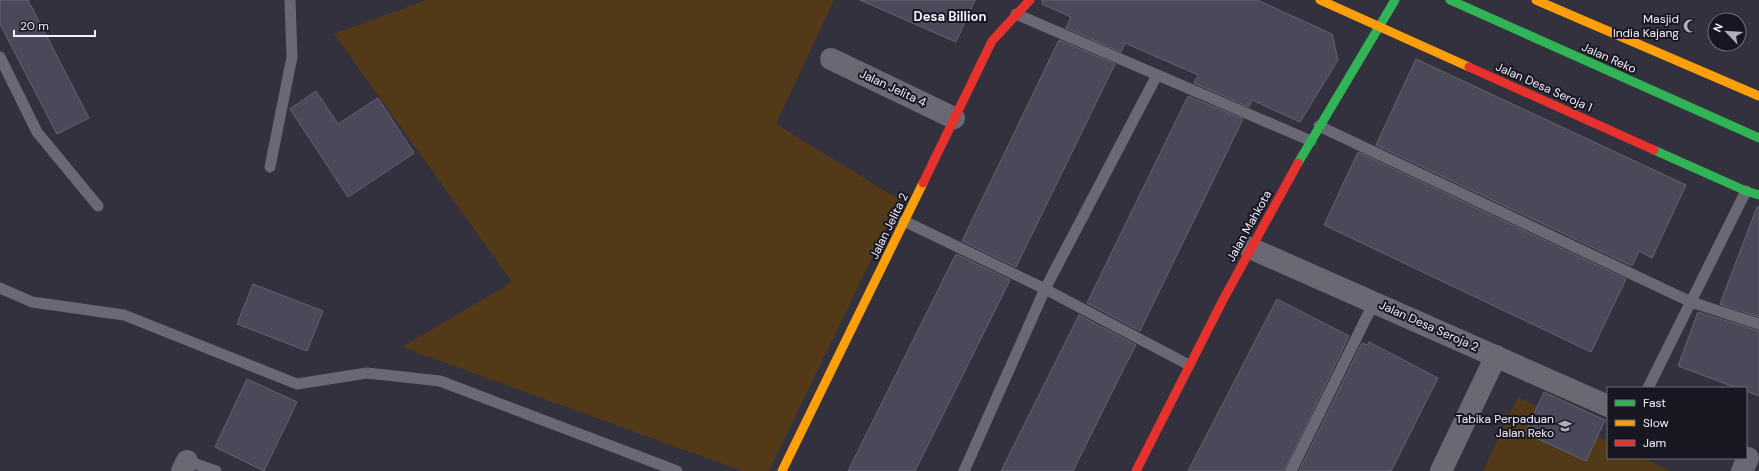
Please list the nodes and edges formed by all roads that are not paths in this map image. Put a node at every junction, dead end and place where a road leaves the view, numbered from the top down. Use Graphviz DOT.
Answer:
graph roads {
  1 [pos="290,0"];
  2 [pos="1030,0"];
  3 [pos="1320,0"];
  4 [pos="1395,0"];
  5 [pos="1450,0"];
  6 [pos="1536,0"];
  7 [pos="1016,14"];
  8 [pos="1380,26"];
  9 [pos="0,57"];
  10 [pos="831,59"];
  11 [pos="1157,75"];
  12 [pos="1759,96"];
  13 [pos="954,118"];
  14 [pos="1319,126"];
  15 [pos="1759,138"];
  16 [pos="1311,141"];
  17 [pos="270,166"];
  18 [pos="1746,190"];
  19 [pos="1759,195"];
  20 [pos="98,206"];
  21 [pos="904,220"];
  22 [pos="1250,248"];
  23 [pos="0,288"];
  24 [pos="1045,289"];
  25 [pos="1374,302"];
  26 [pos="1692,302"];
  27 [pos="1759,324"];
  28 [pos="1496,356"];
  29 [pos="1189,365"];
  30 [pos="1649,387"];
  31 [pos="1607,406"];
  32 [pos="184,466"];
  33 [pos="216,471"];
  34 [pos="677,471"];
  35 [pos="782,471"];
  36 [pos="964,471"];
  37 [pos="1136,471"];
  38 [pos="1291,471"];
  39 [pos="1441,471"];
  1 -- 17 [label="lane"];
  2 -- 7 [label="street, Jalan Jelita 2"];
  3 -- 8 [label="street, Jalan Desa Seroja 1"];
  4 -- 8 [label="street, Jalan Mahkota"];
  5 -- 15 [label="street, Jalan Reko"];
  6 -- 12 [label="street, Jalan Reko"];
  7 -- 11 [label="lane"];
  7 -- 13 [label="street, Jalan Jelita 2"];
  8 -- 14 [label="street, Jalan Mahkota"];
  8 -- 18 [label="street, Jalan Desa Seroja 1"];
  9 -- 20 [label="lane"];
  10 -- 13 [label="street, Jalan Jelita 4"];
  11 -- 16 [label="lane"];
  11 -- 24 [label="lane"];
  13 -- 21 [label="street, Jalan Jelita 2"];
  14 -- 16 [label="street, Jalan Mahkota"];
  14 -- 26 [label="lane"];
  16 -- 22 [label="street, Jalan Mahkota"];
  18 -- 19 [label="street, Jalan Desa Seroja 1"];
  18 -- 26 [label="lane"];
  21 -- 24 [label="lane"];
  21 -- 35 [label="street, Jalan Jelita 2"];
  22 -- 25 [label="street, Jalan Desa Seroja 2"];
  22 -- 29 [label="street, Jalan Mahkota"];
  23 -- 34 [label="lane"];
  24 -- 29 [label="lane"];
  24 -- 36 [label="lane"];
  25 -- 28 [label="street, Jalan Desa Seroja 2"];
  25 -- 38 [label="lane"];
  26 -- 27 [label="lane"];
  26 -- 30 [label="lane"];
  28 -- 31 [label="street, Jalan Desa Seroja 2"];
  28 -- 39 [label="street"];
  29 -- 37 [label="street, Jalan Mahkota"];
  32 -- 33 [label="lane"];
}
